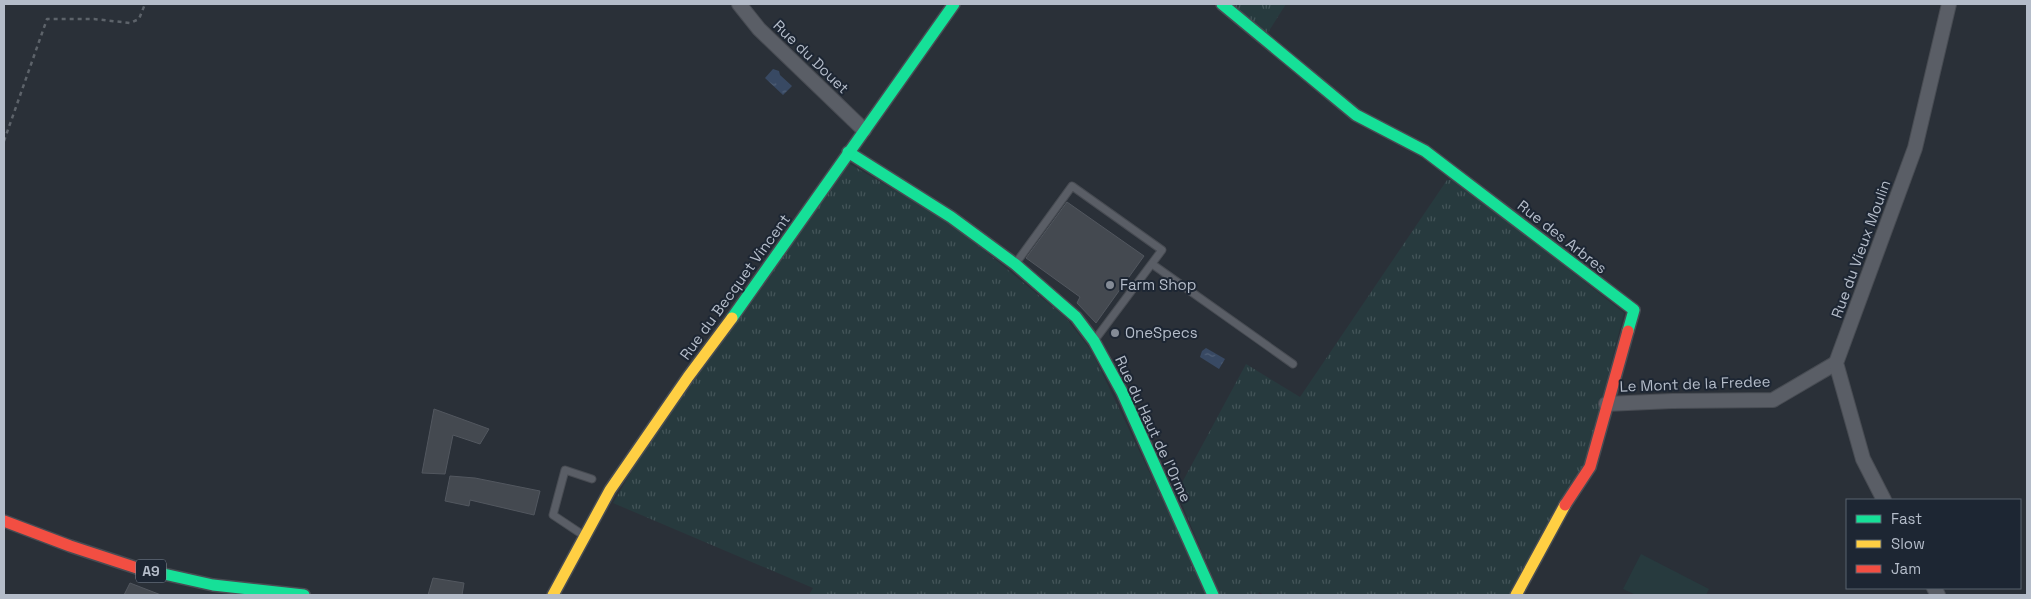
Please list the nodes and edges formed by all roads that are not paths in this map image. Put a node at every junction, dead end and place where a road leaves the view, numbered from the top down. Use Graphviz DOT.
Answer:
graph roads {
  1 [pos="739,4"];
  2 [pos="954,4"];
  3 [pos="1222,4"];
  4 [pos="1949,4"];
  5 [pos="864,130"];
  6 [pos="848,152"];
  7 [pos="1015,264"];
  8 [pos="1152,264"];
  9 [pos="1094,341"];
  10 [pos="1836,363"];
  11 [pos="1293,364"];
  12 [pos="1606,404"];
  13 [pos="592,479"];
  14 [pos="1883,499"];
  15 [pos="4,522"];
  16 [pos="585,536"];
  17 [pos="304,595"];
  18 [pos="553,595"];
  19 [pos="1213,595"];
  20 [pos="1516,595"];
  1 -- 5 [label="street, Rue du Douet"];
  2 -- 5 [label="street, Rue du Becquet Vincent"];
  3 -- 12 [label="street, Rue des Arbres"];
  4 -- 10 [label="street, Rue du Vieux Moulin"];
  5 -- 6 [label="street, Rue du Becquet Vincent"];
  6 -- 7 [label="street, Rue du Haut de l'Orme"];
  6 -- 16 [label="street, Rue du Becquet Vincent"];
  7 -- 8 [label="lane"];
  7 -- 9 [label="street, Rue du Haut de l'Orme"];
  8 -- 9 [label="lane"];
  8 -- 11 [label="lane"];
  9 -- 19 [label="street, Rue du Haut de l'Orme"];
  10 -- 12 [label="street, Le Mont de la Fredee"];
  10 -- 14 [label="street"];
  12 -- 20 [label="street, Rue des Arbres"];
  13 -- 16 [label="lane"];
  15 -- 17 [label="street, A9"];
  16 -- 18 [label="street, Rue du Becquet Vincent"];
}
